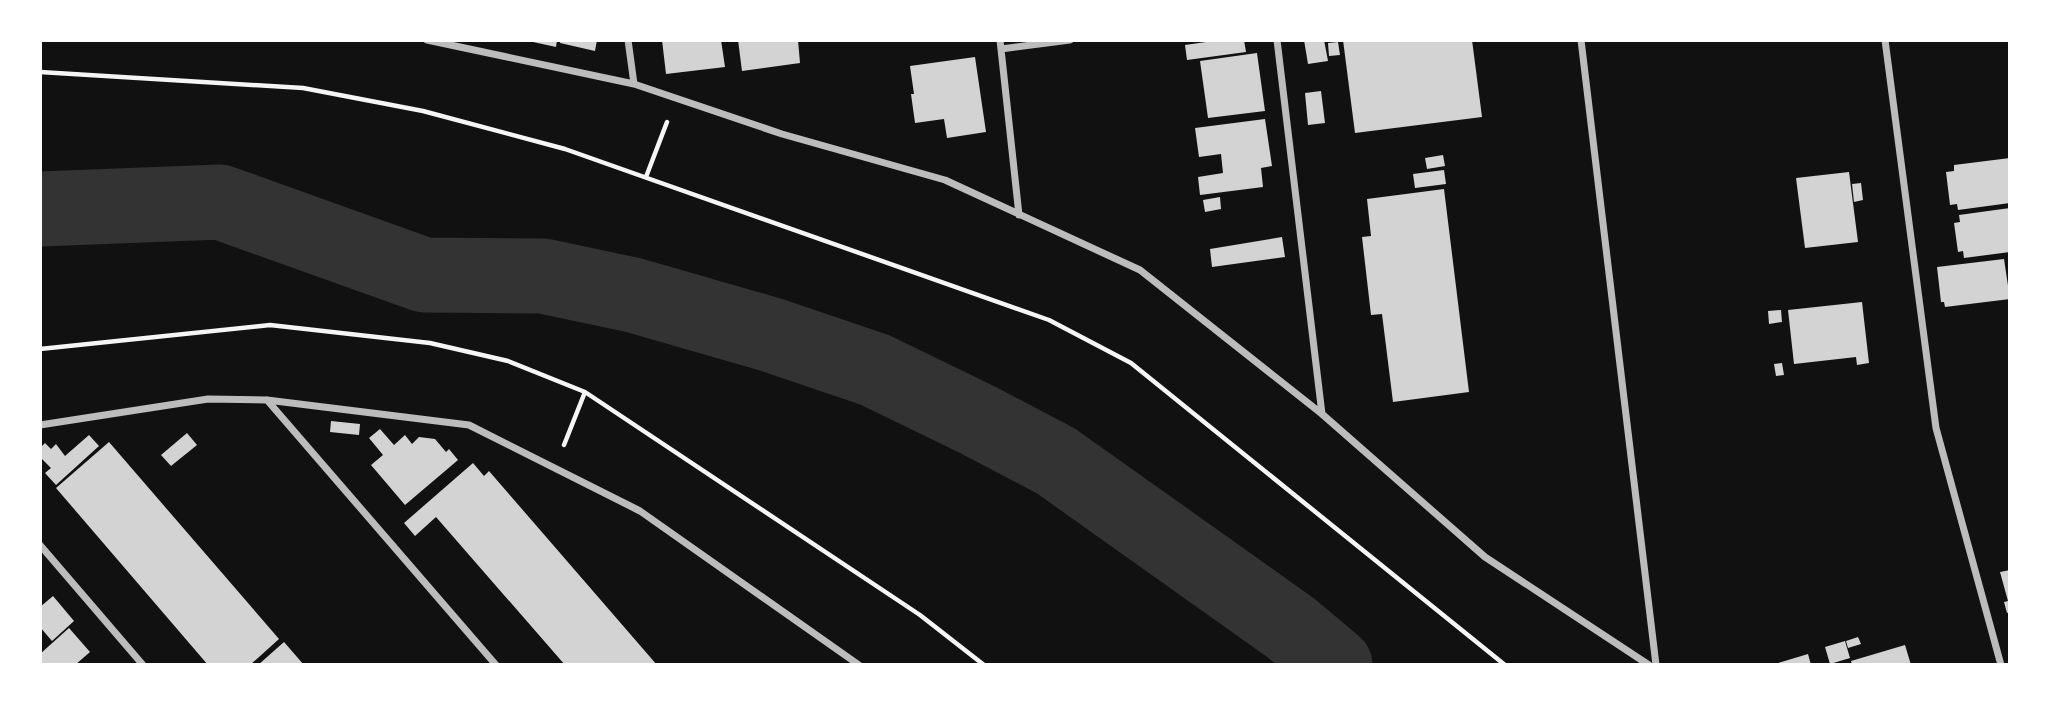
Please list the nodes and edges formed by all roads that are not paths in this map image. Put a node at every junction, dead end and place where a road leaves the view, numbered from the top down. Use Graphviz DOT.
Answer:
graph roads {
  1 [pos="426,40"];
  2 [pos="628,40"];
  3 [pos="1000,40"];
  4 [pos="1070,40"];
  5 [pos="1277,40"];
  6 [pos="1581,40"];
  7 [pos="1885,40"];
  8 [pos="1001,49"];
  9 [pos="634,84"];
  10 [pos="1019,215"];
  11 [pos="267,400"];
  12 [pos="1322,414"];
  13 [pos="40,425"];
  14 [pos="40,545"];
  15 [pos="143,665"];
  16 [pos="496,665"];
  17 [pos="859,665"];
  18 [pos="1649,665"];
  19 [pos="1656,665"];
  20 [pos="2001,665"];
  1 -- 9 [label="street"];
  2 -- 9 [label="street"];
  3 -- 8 [label="street"];
  4 -- 8 [label="street"];
  5 -- 12 [label="street"];
  6 -- 19 [label="street"];
  7 -- 20 [label="street"];
  8 -- 10 [label="street"];
  9 -- 10 [label="street"];
  10 -- 12 [label="street"];
  11 -- 13 [label="street"];
  11 -- 16 [label="street"];
  11 -- 17 [label="street"];
  12 -- 18 [label="street"];
  14 -- 15 [label="street"];
}
